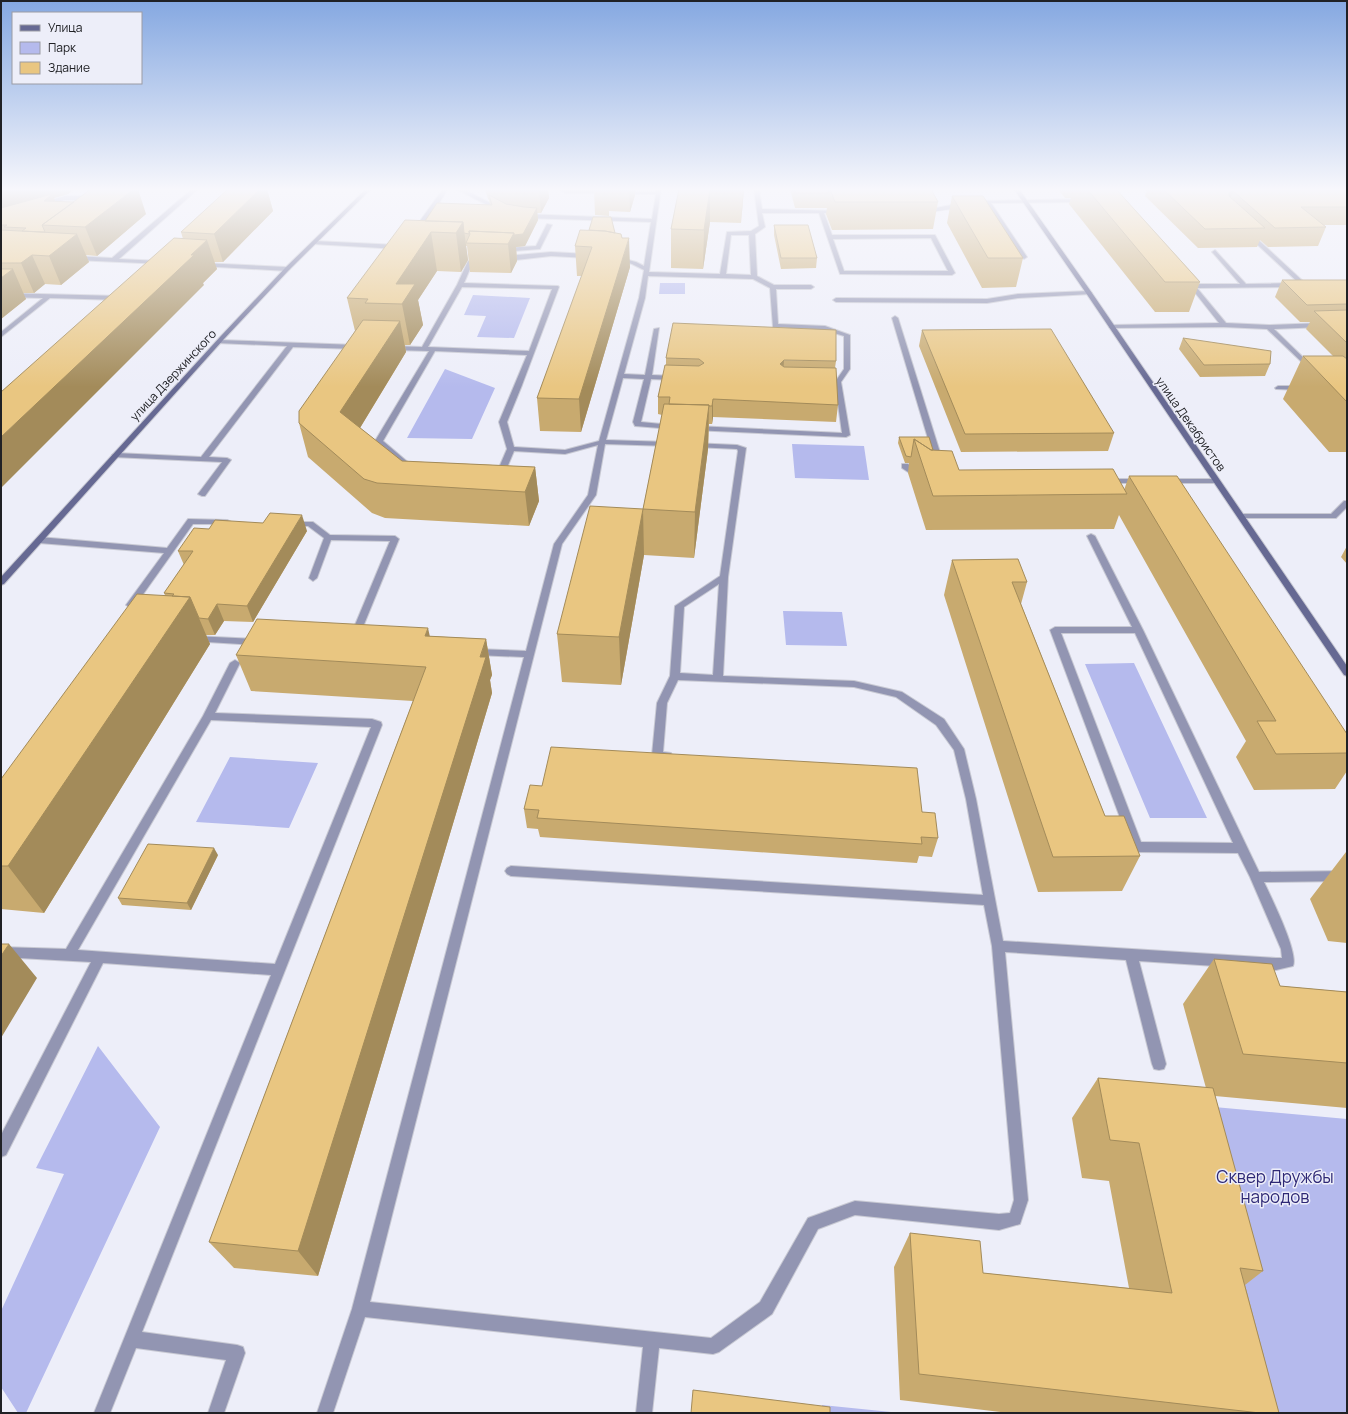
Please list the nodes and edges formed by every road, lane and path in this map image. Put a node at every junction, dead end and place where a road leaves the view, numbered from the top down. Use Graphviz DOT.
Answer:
graph roads {
  1 [pos="120,255"];
  2 [pos="303,255"];
  3 [pos="542,255"];
  4 [pos="649,255"];
  5 [pos="726,255"];
  6 [pos="753,255"];
  7 [pos="836,255"];
  8 [pos="943,255"];
  9 [pos="1062,255"];
  10 [pos="1218,255"];
  11 [pos="1271,255"];
  12 [pos="464,256"];
  13 [pos="494,257"];
  14 [pos="68,258"];
  15 [pos="614,258"];
  16 [pos="114,260"];
  17 [pos="168,260"];
  18 [pos="197,265"];
  19 [pos="287,269"];
  20 [pos="646,271"];
  21 [pos="1182,274"];
  22 [pos="723,276"];
  23 [pos="754,277"];
  24 [pos="460,285"];
  25 [pos="1304,285"];
  26 [pos="1312,285"];
  27 [pos="1193,286"];
  28 [pos="1244,286"];
  29 [pos="773,287"];
  30 [pos="811,288"];
  31 [pos="1089,293"];
  32 [pos="1,295"];
  33 [pos="48,297"];
  34 [pos="127,300"];
  35 [pos="836,300"];
  36 [pos="896,318"];
  37 [pos="1347,324"];
  38 [pos="1224,325"];
  39 [pos="1112,327"];
  40 [pos="1269,327"];
  41 [pos="657,330"];
  42 [pos="1,335"];
  43 [pos="219,342"];
  44 [pos="291,345"];
  45 [pos="362,347"];
  46 [pos="384,348"];
  47 [pos="424,349"];
  48 [pos="433,350"];
  49 [pos="530,352"];
  50 [pos="1314,371"];
  51 [pos="620,376"];
  52 [pos="648,377"];
  53 [pos="685,379"];
  54 [pos="830,382"];
  55 [pos="838,382"];
  56 [pos="1278,388"];
  57 [pos="1308,388"];
  58 [pos="682,427"];
  59 [pos="690,428"];
  60 [pos="602,442"];
  61 [pos="511,449"];
  62 [pos="116,455"];
  63 [pos="203,459"];
  64 [pos="905,466"];
  65 [pos="411,467"];
  66 [pos="941,468"];
  67 [pos="491,480"];
  68 [pos="928,481"];
  69 [pos="1096,481"];
  70 [pos="1216,481"];
  71 [pos="202,494"];
  72 [pos="1347,503"];
  73 [pos="1241,516"];
  74 [pos="238,522"];
  75 [pos="278,523"];
  76 [pos="1091,536"];
  77 [pos="328,537"];
  78 [pos="39,540"];
  79 [pos="170,551"];
  80 [pos="724,577"];
  81 [pos="313,578"];
  82 [pos="1,582"];
  83 [pos="126,612"];
  84 [pos="1138,630"];
  85 [pos="184,638"];
  86 [pos="270,642"];
  87 [pos="359,646"];
  88 [pos="468,651"];
  89 [pos="530,654"];
  90 [pos="235,663"];
  91 [pos="1347,672"];
  92 [pos="675,676"];
  93 [pos="718,679"];
  94 [pos="208,716"];
  95 [pos="681,757"];
  96 [pos="1241,848"];
  97 [pos="510,871"];
  98 [pos="1347,876"];
  99 [pos="1256,877"];
  100 [pos="990,900"];
  101 [pos="998,946"];
  102 [pos="1,952"];
  103 [pos="1131,954"];
  104 [pos="69,955"];
  105 [pos="100,957"];
  106 [pos="278,970"];
  107 [pos="1159,1064"];
  108 [pos="1,1150"];
  109 [pos="360,1309"];
  110 [pos="132,1339"];
  111 [pos="652,1340"];
  112 [pos="102,1413"];
  113 [pos="216,1413"];
  114 [pos="325,1413"];
  115 [pos="644,1413"];
  1 -- 16 [label="lane"];
  2 -- 19 [label="street, улица Дзержинского"];
  3 -- 13 [label="lane"];
  4 -- 20 [label="lane"];
  5 -- 22 [label="lane"];
  6 -- 23 [label="lane"];
  7 -- 8 [label="lane"];
  9 -- 31 [label="street, улица Декабристов"];
  10 -- 28 [label="lane"];
  11 -- 25 [label="lane"];
  12 -- 24 [label="lane"];
  14 -- 16 [label="lane"];
  15 -- 20 [label="lane"];
  16 -- 17 [label="lane"];
  18 -- 19 [label="lane"];
  19 -- 43 [label="street, улица Дзержинского"];
  20 -- 22 [label="lane"];
  20 -- 51 [label="lane"];
  21 -- 27 [label="lane"];
  22 -- 23 [label="lane"];
  23 -- 29 [label="lane"];
  24 -- 47 [label="lane"];
  24 -- 49 [label="lane"];
  25 -- 26 [label="lane"];
  25 -- 28 [label="lane"];
  27 -- 28 [label="lane"];
  27 -- 38 [label="lane"];
  29 -- 30 [label="lane"];
  29 -- 55 [label="lane"];
  31 -- 35 [label="lane"];
  31 -- 39 [label="street, улица Декабристов"];
  32 -- 33 [label="lane"];
  33 -- 34 [label="lane"];
  33 -- 42 [label="lane"];
  36 -- 66 [label="lane"];
  37 -- 40 [label="lane"];
  38 -- 39 [label="lane"];
  38 -- 40 [label="lane"];
  39 -- 70 [label="street, улица Декабристов"];
  40 -- 50 [label="lane"];
  41 -- 52 [label="lane"];
  43 -- 44 [label="lane"];
  43 -- 62 [label="street, улица Дзержинского"];
  44 -- 45 [label="lane"];
  44 -- 63 [label="lane"];
  46 -- 47 [label="lane"];
  47 -- 48 [label="lane"];
  48 -- 49 [label="lane"];
  48 -- 65 [label="lane"];
  49 -- 61 [label="lane"];
  51 -- 52 [label="lane"];
  51 -- 60 [label="lane"];
  52 -- 53 [label="lane"];
  52 -- 58 [label="lane"];
  54 -- 55 [label="lane"];
  55 -- 59 [label="lane"];
  56 -- 57 [label="lane"];
  60 -- 61 [label="lane"];
  60 -- 80 [label="lane"];
  60 -- 89 [label="lane"];
  61 -- 67 [label="lane"];
  62 -- 63 [label="lane"];
  62 -- 78 [label="street, улица Дзержинского"];
  63 -- 71 [label="lane"];
  64 -- 68 [label="lane"];
  69 -- 70 [label="lane"];
  70 -- 73 [label="street, улица Декабристов"];
  72 -- 73 [label="lane"];
  73 -- 91 [label="street, улица Декабристов"];
  74 -- 79 [label="lane"];
  75 -- 77 [label="lane"];
  76 -- 84 [label="lane"];
  77 -- 81 [label="lane"];
  77 -- 87 [label="lane"];
  78 -- 79 [label="lane"];
  78 -- 82 [label="street, улица Дзержинского"];
  79 -- 83 [label="lane"];
  80 -- 92 [label="lane"];
  80 -- 93 [label="lane"];
  84 -- 96 [label="lane"];
  84 -- 96 [label="lane"];
  85 -- 86 [label="lane"];
  88 -- 89 [label="lane"];
  89 -- 109 [label="lane"];
  90 -- 94 [label="lane"];
  92 -- 93 [label="lane"];
  92 -- 95 [label="lane"];
  93 -- 100 [label="lane"];
  94 -- 104 [label="lane"];
  94 -- 106 [label="lane"];
  96 -- 99 [label="lane"];
  97 -- 100 [label="lane"];
  98 -- 99 [label="lane"];
  99 -- 103 [label="lane"];
  100 -- 101 [label="lane"];
  101 -- 103 [label="lane"];
  101 -- 111 [label="lane"];
  102 -- 104 [label="lane"];
  103 -- 107 [label="lane"];
  104 -- 105 [label="lane"];
  105 -- 106 [label="lane"];
  105 -- 108 [label="lane"];
  106 -- 110 [label="lane"];
  109 -- 111 [label="lane"];
  109 -- 114 [label="lane"];
  110 -- 112 [label="lane"];
  110 -- 113 [label="lane"];
  111 -- 115 [label="lane"];
}
